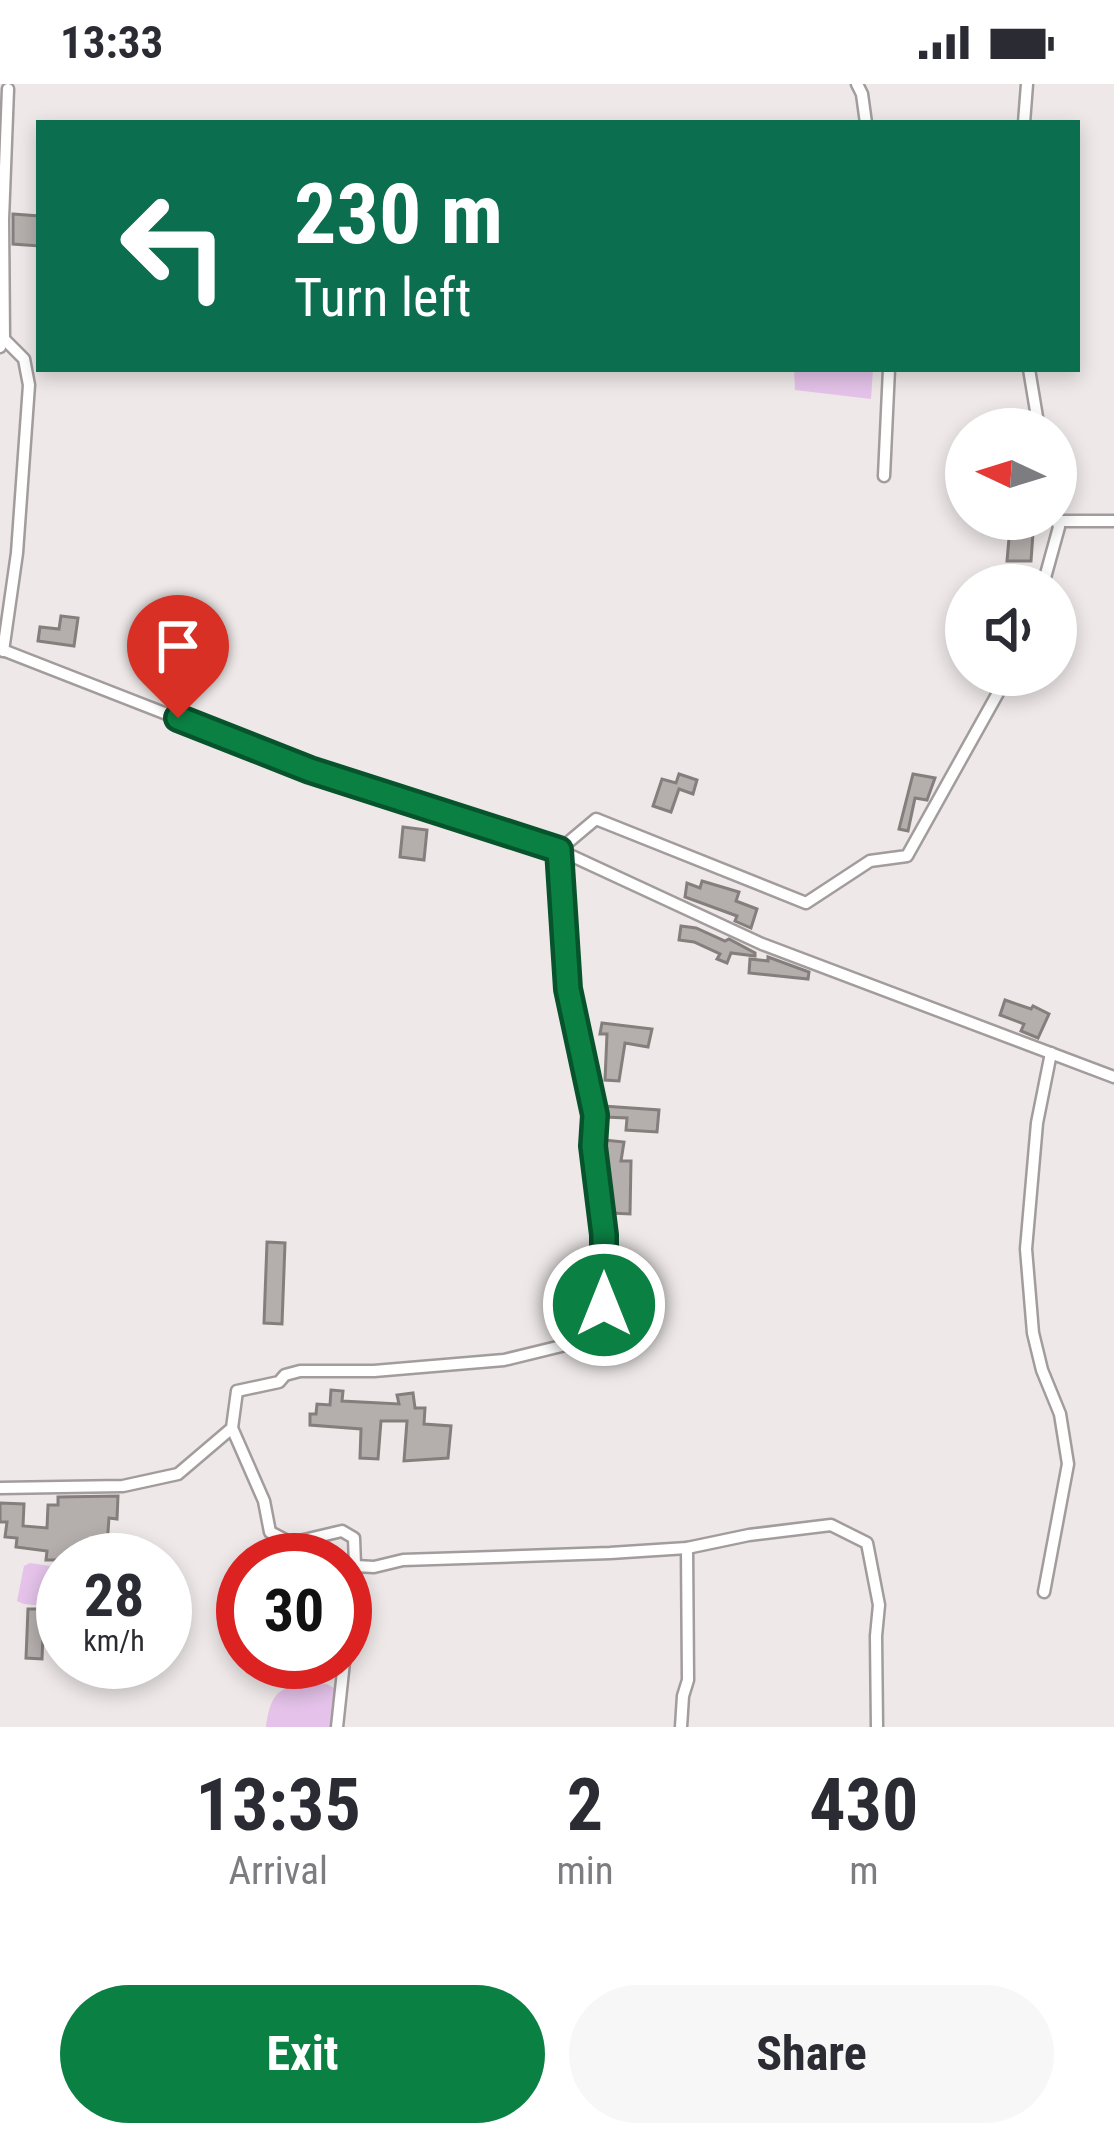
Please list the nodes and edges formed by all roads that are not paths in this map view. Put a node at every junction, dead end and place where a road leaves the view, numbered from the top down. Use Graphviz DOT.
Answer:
graph roads {
  1 [pos="857,84"];
  2 [pos="1027,84"];
  3 [pos="8,89"];
  4 [pos="866,120"];
  5 [pos="1024,120"];
  6 [pos="2,343"];
  7 [pos="890,372"];
  8 [pos="1030,372"];
  9 [pos="1036,408"];
  10 [pos="884,476"];
  11 [pos="1077,520"];
  12 [pos="1114,521"];
  13 [pos="2,650"];
  14 [pos="996,696"];
  15 [pos="559,850"];
  16 [pos="1052,1053"];
  17 [pos="1114,1077"];
  18 [pos="232,1428"];
  19 [pos="0,1488"];
  20 [pos="272,1533"];
  21 [pos="687,1547"];
  22 [pos="372,1567"];
  23 [pos="1044,1592"];
  24 [pos="341,1689"];
  25 [pos="337,1727"];
  26 [pos="681,1727"];
  27 [pos="877,1727"];
  1 -- 4 [label="street"];
  2 -- 5 [label="street"];
  3 -- 6 [label="street"];
  6 -- 13 [label="street"];
  7 -- 10 [label="street"];
  8 -- 9 [label="street"];
  11 -- 12 [label="street"];
  13 -- 15 [label="street"];
  14 -- 15 [label="street"];
  15 -- 16 [label="street"];
  15 -- 18 [label="street"];
  16 -- 17 [label="street"];
  16 -- 23 [label="street"];
  18 -- 19 [label="street"];
  18 -- 20 [label="street"];
  21 -- 22 [label="street"];
  21 -- 26 [label="street"];
  21 -- 27 [label="street"];
  24 -- 25 [label="street"];
}
